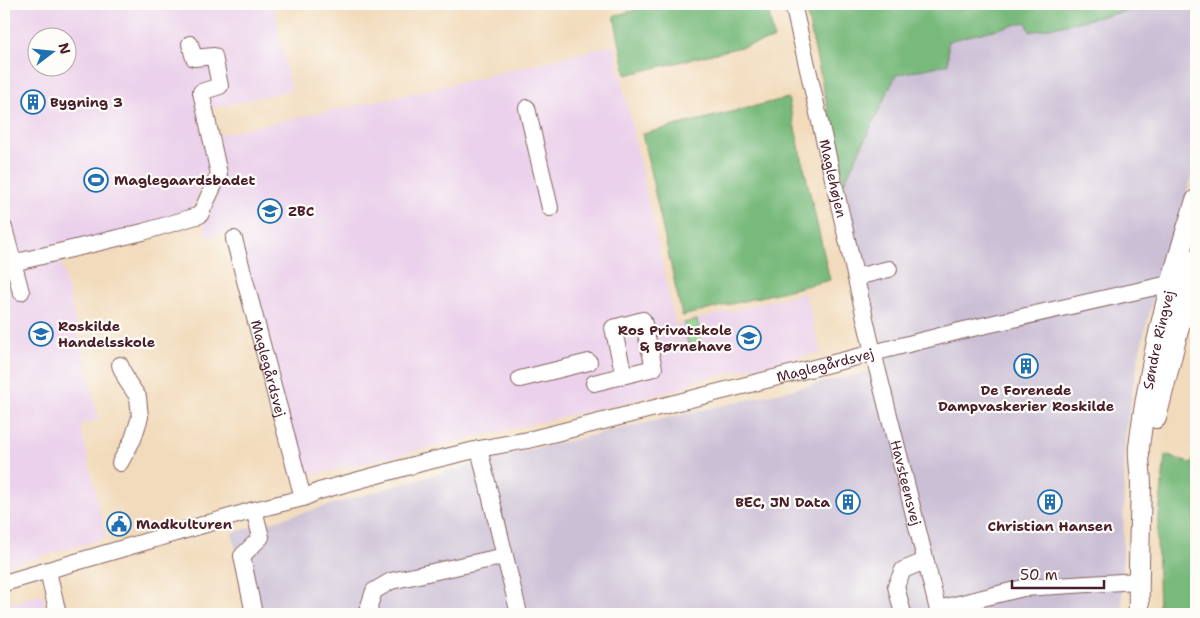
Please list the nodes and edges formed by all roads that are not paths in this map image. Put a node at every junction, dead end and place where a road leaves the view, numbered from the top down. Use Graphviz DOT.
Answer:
graph roads {
  1 [pos="793,4"];
  2 [pos="190,44"];
  3 [pos="527,108"];
  4 [pos="1196,200"];
  5 [pos="550,208"];
  6 [pos="4,228"];
  7 [pos="234,239"];
  8 [pos="1196,259"];
  9 [pos="8,264"];
  10 [pos="889,269"];
  11 [pos="856,277"];
  12 [pos="1186,281"];
  13 [pos="21,292"];
  14 [pos="873,354"];
  15 [pos="589,362"];
  16 [pos="120,365"];
  17 [pos="624,375"];
  18 [pos="520,379"];
  19 [pos="594,383"];
  20 [pos="479,449"];
  21 [pos="120,463"];
  22 [pos="303,498"];
  23 [pos="254,510"];
  24 [pos="505,556"];
  25 [pos="925,561"];
  26 [pos="48,570"];
  27 [pos="1138,581"];
  28 [pos="4,583"];
  29 [pos="938,612"];
  30 [pos="58,614"];
  31 [pos="254,614"];
  32 [pos="370,614"];
  33 [pos="519,614"];
  34 [pos="902,614"];
  35 [pos="1139,614"];
  1 -- 11 [label="street, Maglehøjen"];
  2 -- 9 [label="street"];
  3 -- 5 [label="street"];
  4 -- 12 [label="main road, Søndre Ringvej"];
  6 -- 9 [label="street"];
  7 -- 22 [label="street, Maglegårdsvej"];
  8 -- 12 [label="main road, Søndre Ringvej"];
  9 -- 13 [label="street"];
  10 -- 11 [label="street"];
  11 -- 14 [label="street, Maglehøjen"];
  12 -- 14 [label="street, Maglegårdsvej"];
  12 -- 27 [label="main road, Søndre Ringvej"];
  14 -- 20 [label="street, Maglegårdsvej"];
  14 -- 25 [label="street, Havsteensvej"];
  15 -- 18 [label="street"];
  16 -- 21 [label="street"];
  17 -- 19 [label="street"];
  20 -- 22 [label="street, Maglegårdsvej"];
  20 -- 24 [label="street"];
  22 -- 23 [label="street, Maglegårdsvej"];
  23 -- 26 [label="street, Maglegårdsvej"];
  23 -- 31 [label="street"];
  24 -- 32 [label="street"];
  24 -- 33 [label="street"];
  25 -- 29 [label="street, Havsteensvej"];
  25 -- 34 [label="street"];
  26 -- 28 [label="street, Maglegårdsvej"];
  26 -- 30 [label="street"];
  27 -- 29 [label="street"];
  27 -- 35 [label="main road, Søndre Ringvej"];
}
